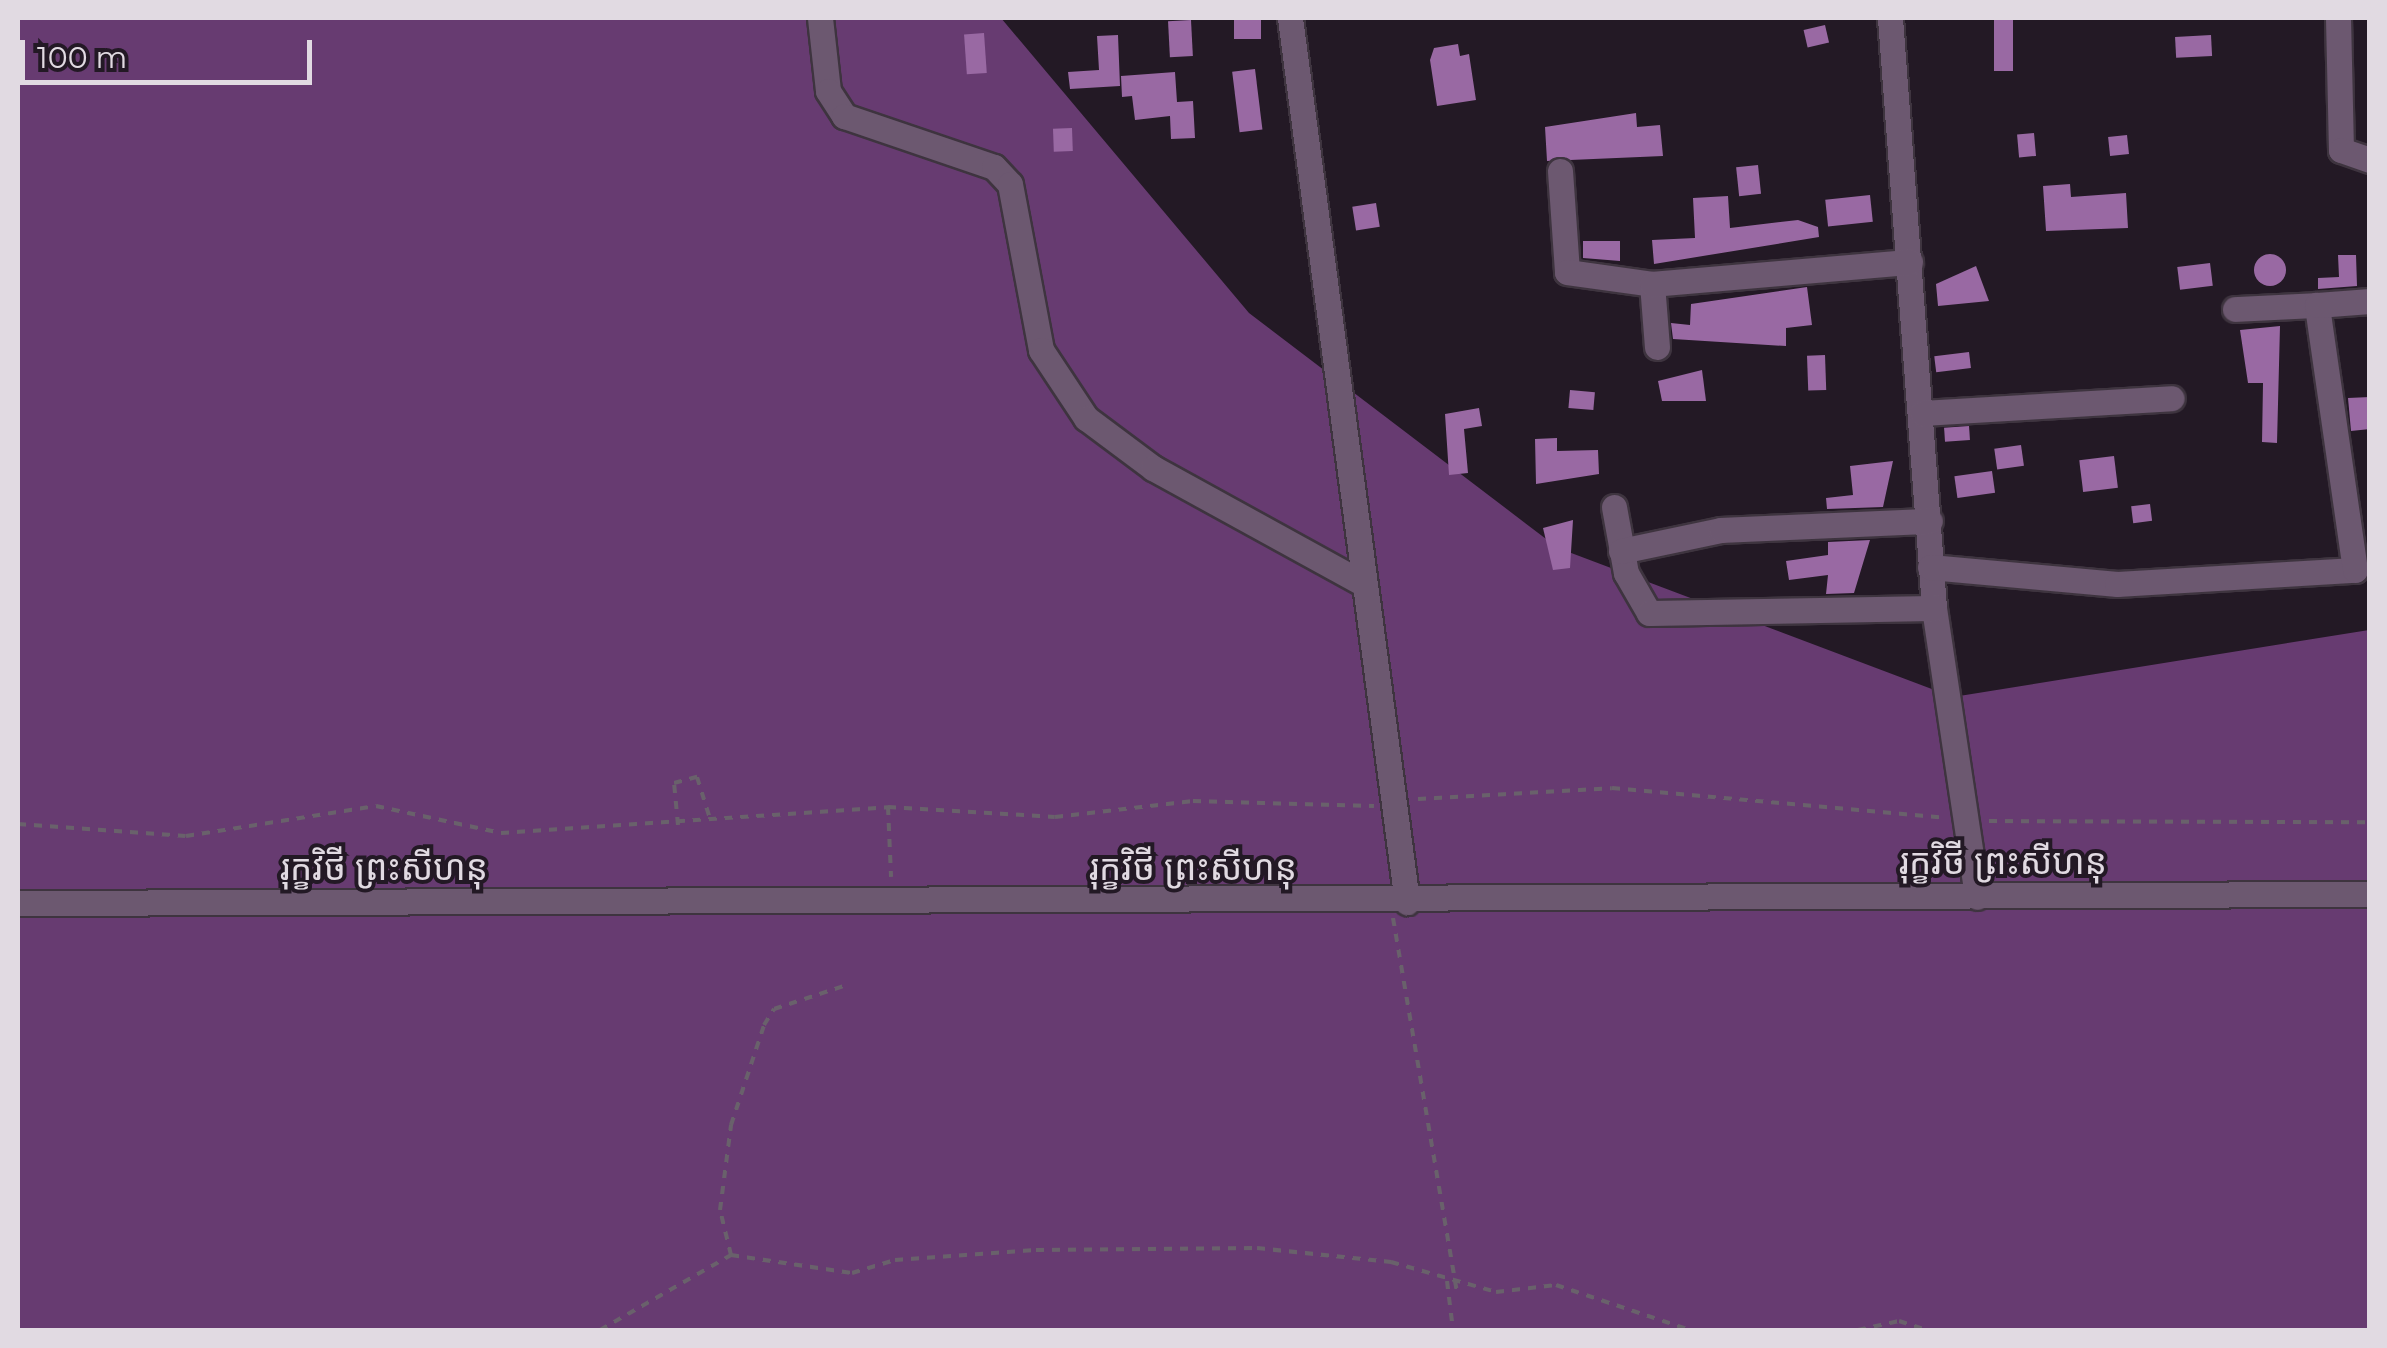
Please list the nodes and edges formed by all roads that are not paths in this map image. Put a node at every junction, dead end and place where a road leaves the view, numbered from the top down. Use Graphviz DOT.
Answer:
graph roads {
  1 [pos="820,18"];
  2 [pos="1290,18"];
  3 [pos="1890,18"];
  4 [pos="2338,18"];
  5 [pos="2370,160"];
  6 [pos="1560,171"];
  7 [pos="1910,262"];
  8 [pos="1652,284"];
  9 [pos="2370,302"];
  10 [pos="2317,305"];
  11 [pos="2236,308"];
  12 [pos="1657,347"];
  13 [pos="2172,398"];
  14 [pos="1922,413"];
  15 [pos="1614,507"];
  16 [pos="1930,521"];
  17 [pos="1620,551"];
  18 [pos="1930,567"];
  19 [pos="2362,570"];
  20 [pos="1364,584"];
  21 [pos="1934,608"];
  22 [pos="2370,894"];
  23 [pos="1977,897"];
  24 [pos="1399,902"];
  25 [pos="18,904"];
  1 -- 20 [label="street"];
  2 -- 20 [label="street"];
  3 -- 7 [label="street"];
  4 -- 5 [label="street"];
  6 -- 8 [label="street"];
  7 -- 8 [label="street"];
  7 -- 14 [label="street"];
  8 -- 12 [label="street"];
  9 -- 10 [label="street"];
  10 -- 11 [label="street"];
  10 -- 19 [label="street"];
  13 -- 14 [label="street"];
  14 -- 16 [label="street"];
  15 -- 17 [label="street"];
  16 -- 17 [label="street"];
  16 -- 18 [label="street"];
  17 -- 21 [label="street"];
  18 -- 19 [label="street"];
  18 -- 21 [label="street"];
  20 -- 24 [label="street"];
  21 -- 23 [label="street"];
  22 -- 23 [label="street, រុក្ខវិថី ព្រះសីហនុ"];
  23 -- 24 [label="street, រុក្ខវិថី ព្រះសីហនុ"];
  24 -- 25 [label="street, រុក្ខវិថី ព្រះសីហនុ"];
}
